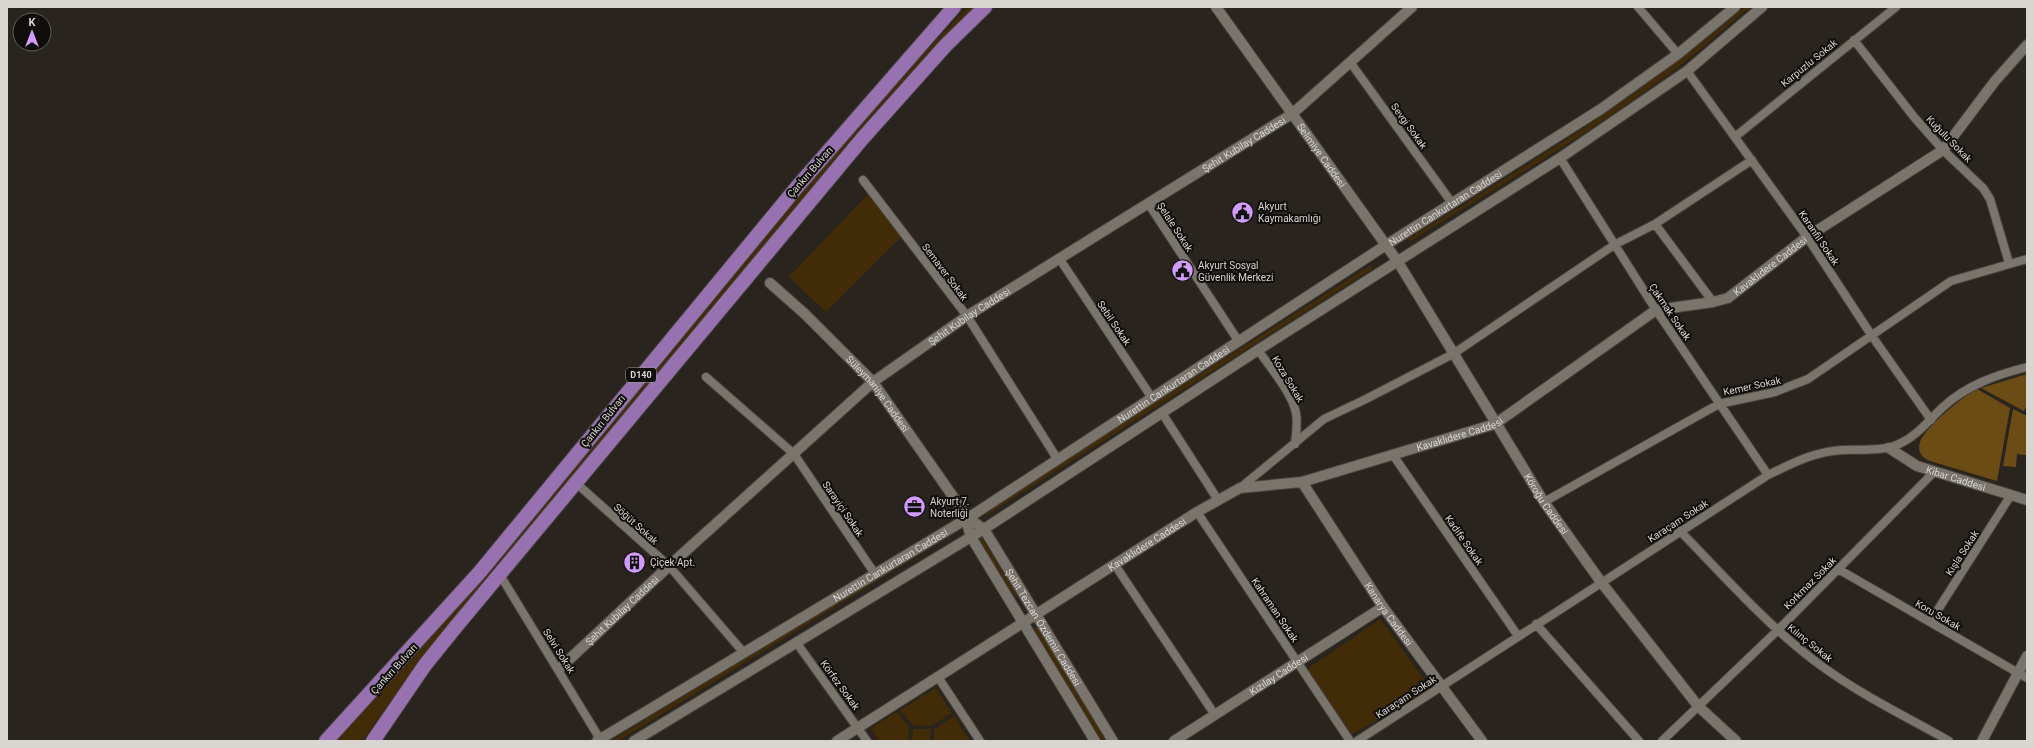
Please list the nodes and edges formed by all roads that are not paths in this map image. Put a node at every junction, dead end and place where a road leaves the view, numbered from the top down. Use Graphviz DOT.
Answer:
graph roads {
  1 [pos="954,7"];
  2 [pos="986,7"];
  3 [pos="1216,7"];
  4 [pos="1412,7"];
  5 [pos="1638,7"];
  6 [pos="1735,7"];
  7 [pos="1762,7"];
  8 [pos="1896,7"];
  9 [pos="1854,40"];
  10 [pos="2027,45"];
  11 [pos="1678,54"];
  12 [pos="1350,62"];
  13 [pos="1687,71"];
  14 [pos="1292,114"];
  15 [pos="1736,136"];
  16 [pos="1943,150"];
  17 [pos="1560,158"];
  18 [pos="1752,160"];
  19 [pos="863,180"];
  20 [pos="1148,202"];
  21 [pos="1452,203"];
  22 [pos="1655,224"];
  23 [pos="1807,237"];
  24 [pos="1386,245"];
  25 [pos="1614,245"];
  26 [pos="1059,258"];
  27 [pos="2027,259"];
  28 [pos="1398,262"];
  29 [pos="2009,263"];
  30 [pos="770,283"];
  31 [pos="1713,302"];
  32 [pos="1656,310"];
  33 [pos="967,316"];
  34 [pos="1872,336"];
  35 [pos="1239,342"];
  36 [pos="1258,350"];
  37 [pos="1454,354"];
  38 [pos="2027,367"];
  39 [pos="706,377"];
  40 [pos="873,382"];
  41 [pos="1152,398"];
  42 [pos="1719,404"];
  43 [pos="1162,413"];
  44 [pos="1931,420"];
  45 [pos="1495,424"];
  46 [pos="1294,444"];
  47 [pos="1889,448"];
  48 [pos="794,454"];
  49 [pos="1393,455"];
  50 [pos="1058,460"];
  51 [pos="1934,472"];
  52 [pos="1768,475"];
  53 [pos="1302,482"];
  54 [pos="576,483"];
  55 [pos="1240,488"];
  56 [pos="2011,495"];
  57 [pos="1218,500"];
  58 [pos="2027,500"];
  59 [pos="1544,502"];
  60 [pos="1197,512"];
  61 [pos="967,519"];
  62 [pos="984,529"];
  63 [pos="1680,532"];
  64 [pos="971,537"];
  65 [pos="1115,565"];
  66 [pos="669,566"];
  67 [pos="1838,569"];
  68 [pos="875,574"];
  69 [pos="500,575"];
  70 [pos="1601,582"];
  71 [pos="1383,607"];
  72 [pos="1036,616"];
  73 [pos="1930,622"];
  74 [pos="1023,624"];
  75 [pos="1536,624"];
  76 [pos="1778,630"];
  77 [pos="1518,636"];
  78 [pos="796,642"];
  79 [pos="744,653"];
  80 [pos="2027,656"];
  81 [pos="1298,662"];
  82 [pos="559,669"];
  83 [pos="2023,675"];
  84 [pos="938,677"];
  85 [pos="1440,686"];
  86 [pos="1698,706"];
  87 [pos="1215,715"];
  88 [pos="858,727"];
  89 [pos="599,740"];
  90 [pos="326,741"];
  91 [pos="373,741"];
  92 [pos="634,741"];
  93 [pos="837,741"];
  94 [pos="867,741"];
  95 [pos="980,741"];
  96 [pos="1095,741"];
  97 [pos="1113,741"];
  98 [pos="1174,741"];
  99 [pos="1350,741"];
  100 [pos="1357,741"];
  101 [pos="1482,741"];
  102 [pos="1639,741"];
  103 [pos="1662,741"];
  104 [pos="1736,741"];
  105 [pos="1949,741"];
  106 [pos="1982,741"];
  1 -- 90 [label="highway, Çankırı Bulvarı / D140"];
  2 -- 54 [label="highway, Çankırı Bulvarı / D140"];
  3 -- 14 [label="street, Selimiye Caddesi"];
  4 -- 12 [label="street, Şehit Kubilay Caddesi"];
  5 -- 11 [label="street"];
  6 -- 11 [label="street, Nurettin Cankurtaran Caddesi"];
  7 -- 13 [label="street, Nurettin Cankurtaran Caddesi"];
  8 -- 9 [label="street, Karpuzlu Sokak"];
  9 -- 15 [label="street, Karpuzlu Sokak"];
  9 -- 16 [label="street, Kuğulu Sokak"];
  10 -- 16 [label="street, Kavaklıdere Caddesi"];
  11 -- 21 [label="street, Nurettin Cankurtaran Caddesi"];
  12 -- 14 [label="street, Şehit Kubilay Caddesi"];
  12 -- 21 [label="street, Sevgi Sokak"];
  13 -- 15 [label="street, Karanfil Sokak"];
  13 -- 17 [label="street, Nurettin Cankurtaran Caddesi"];
  14 -- 20 [label="street, Şehit Kubilay Caddesi"];
  14 -- 24 [label="street, Selimiye Caddesi"];
  15 -- 18 [label="street, Karanfil Sokak"];
  16 -- 23 [label="street, Kavaklıdere Caddesi"];
  16 -- 29 [label="street, Kuğulu Sokak"];
  17 -- 25 [label="street, Çakmak Sokak"];
  17 -- 28 [label="street, Nurettin Cankurtaran Caddesi"];
  18 -- 22 [label="street"];
  18 -- 23 [label="street, Karanfil Sokak"];
  19 -- 33 [label="street, Semaver Sokak"];
  20 -- 26 [label="street, Şehit Kubilay Caddesi"];
  20 -- 35 [label="street, Şelale Sokak"];
  21 -- 24 [label="street, Nurettin Cankurtaran Caddesi"];
  22 -- 25 [label="street"];
  22 -- 31 [label="street"];
  23 -- 31 [label="street, Kavaklıdere Caddesi"];
  23 -- 34 [label="street, Karanfil Sokak"];
  24 -- 28 [label="street, Köroğu Caddesi"];
  24 -- 35 [label="street, Nurettin Cankurtaran Caddesi"];
  25 -- 32 [label="street, Çakmak Sokak"];
  25 -- 37 [label="street"];
  26 -- 33 [label="street, Şehit Kubilay Caddesi"];
  26 -- 41 [label="street, Sebil Sokak"];
  27 -- 29 [label="street, Kemer Sokak"];
  28 -- 36 [label="street, Nurettin Cankurtaran Caddesi"];
  28 -- 37 [label="street, Köroğu Caddesi"];
  29 -- 34 [label="street, Kemer Sokak"];
  30 -- 40 [label="street, Süleymaniye Caddesi"];
  31 -- 32 [label="street, Kavaklıdere Caddesi"];
  32 -- 42 [label="street, Çakmak Sokak"];
  32 -- 45 [label="street, Kavaklıdere Caddesi"];
  33 -- 40 [label="street, Şehit Kubilay Caddesi"];
  33 -- 50 [label="street, Semaver Sokak"];
  34 -- 42 [label="street, Kemer Sokak"];
  34 -- 44 [label="street, Karanfil Sokak"];
  35 -- 41 [label="street, Nurettin Cankurtaran Caddesi"];
  36 -- 43 [label="street, Nurettin Cankurtaran Caddesi"];
  36 -- 46 [label="street, Koza Sokak"];
  37 -- 45 [label="street, Köroğu Caddesi"];
  37 -- 46 [label="street"];
  38 -- 44 [label="street, Karaçam Sokak"];
  39 -- 48 [label="street, Sarayiçi Sokak"];
  40 -- 48 [label="street, Şehit Kubilay Caddesi"];
  40 -- 61 [label="street, Süleymaniye Caddesi"];
  41 -- 50 [label="street, Nurettin Cankurtaran Caddesi"];
  42 -- 52 [label="street, Çakmak Sokak"];
  42 -- 59 [label="street, Kemer Sokak"];
  43 -- 57 [label="street"];
  43 -- 62 [label="street, Nurettin Cankurtaran Caddesi"];
  44 -- 47 [label="street, Karaçam Sokak"];
  45 -- 49 [label="street, Kavaklıdere Caddesi"];
  45 -- 59 [label="street, Köroğu Caddesi"];
  46 -- 55 [label="street"];
  47 -- 51 [label="street, Kibar Caddesi"];
  47 -- 52 [label="street, Karaçam Sokak"];
  48 -- 66 [label="street, Şehit Kubilay Caddesi"];
  48 -- 68 [label="street, Sarayiçi Sokak"];
  49 -- 53 [label="street, Kavaklıdere Caddesi"];
  49 -- 77 [label="street, Kadife Sokak"];
  50 -- 61 [label="street, Nurettin Cankurtaran Caddesi"];
  51 -- 56 [label="street, Kibar Caddesi"];
  51 -- 67 [label="street, Korkmaz Sokak"];
  52 -- 63 [label="street, Karaçam Sokak"];
  53 -- 55 [label="street, Kavaklıdere Caddesi"];
  53 -- 71 [label="street, Kanarya Caddesi"];
  54 -- 66 [label="street, Söğüt Sokak"];
  54 -- 69 [label="highway, Çankırı Bulvarı / D140"];
  55 -- 57 [label="street, Kavaklıdere Caddesi"];
  56 -- 58 [label="street, Kibar Caddesi"];
  56 -- 73 [label="street, Kışla Sokak"];
  57 -- 60 [label="street, Kavaklıdere Caddesi"];
  59 -- 70 [label="street, Köroğu Caddesi"];
  60 -- 65 [label="street, Kavaklıdere Caddesi"];
  60 -- 81 [label="street, Kahraman Sokak"];
  61 -- 62 [label="street, Şehit Tezcan Özdemir Caddesi"];
  61 -- 64 [label="street, Şehit Tezcan Özdemir Caddesi"];
  61 -- 68 [label="street, Nurettin Cankurtaran Caddesi"];
  62 -- 64 [label="street, Nurettin Cankurtaran Caddesi"];
  62 -- 72 [label="street, Şehit Tezcan Özdemir Caddesi"];
  63 -- 70 [label="street, Karaçam Sokak"];
  63 -- 76 [label="street, Kılınç Sokak"];
  64 -- 74 [label="street, Şehit Tezcan Özdemir Caddesi"];
  64 -- 78 [label="street, Nurettin Cankurtaran Caddesi"];
  65 -- 72 [label="street, Kavaklıdere Caddesi"];
  65 -- 87 [label="street"];
  66 -- 79 [label="street, Söğüt Sokak"];
  66 -- 82 [label="street, Şehit Kubilay Caddesi"];
  67 -- 73 [label="street, Koru Sokak"];
  67 -- 76 [label="street, Korkmaz Sokak"];
  68 -- 79 [label="street, Nurettin Cankurtaran Caddesi"];
  69 -- 82 [label="street, Selvi Sokak"];
  69 -- 91 [label="highway, Çankırı Bulvarı / D140"];
  70 -- 75 [label="street, Karaçam Sokak"];
  70 -- 86 [label="street, Köroğu Caddesi"];
  71 -- 81 [label="street, Kızılay Caddesi"];
  71 -- 85 [label="street, Kanarya Caddesi"];
  72 -- 74 [label="street, Kavaklıdere Caddesi"];
  72 -- 97 [label="street, Şehit Tezcan Özdemir Caddesi"];
  73 -- 83 [label="street, Koru Sokak"];
  74 -- 84 [label="street, Kavaklıdere Caddesi"];
  74 -- 96 [label="street, Şehit Tezcan Özdemir Caddesi"];
  75 -- 77 [label="street, Karaçam Sokak"];
  75 -- 102 [label="street"];
  76 -- 86 [label="street, Korkmaz Sokak"];
  76 -- 105 [label="street, Kılınç Sokak"];
  77 -- 85 [label="street, Karaçam Sokak"];
  78 -- 88 [label="street, Körfez Sokak"];
  78 -- 92 [label="street, Nurettin Cankurtaran Caddesi"];
  79 -- 89 [label="street, Nurettin Cankurtaran Caddesi"];
  80 -- 83 [label="street"];
  81 -- 87 [label="street, Kızılay Caddesi"];
  81 -- 99 [label="street, Kahraman Sokak"];
  82 -- 89 [label="street, Selvi Sokak"];
  83 -- 106 [label="street"];
  84 -- 88 [label="street, Kavaklıdere Caddesi"];
  84 -- 95 [label="street"];
  85 -- 100 [label="street, Karaçam Sokak"];
  85 -- 101 [label="street, Kanarya Caddesi"];
  86 -- 103 [label="street, Korkmaz Sokak"];
  86 -- 104 [label="street, Köroğu Caddesi"];
  87 -- 98 [label="street, Kızılay Caddesi"];
  88 -- 93 [label="street, Kavaklıdere Caddesi"];
  88 -- 94 [label="street, Körfez Sokak"];
}
